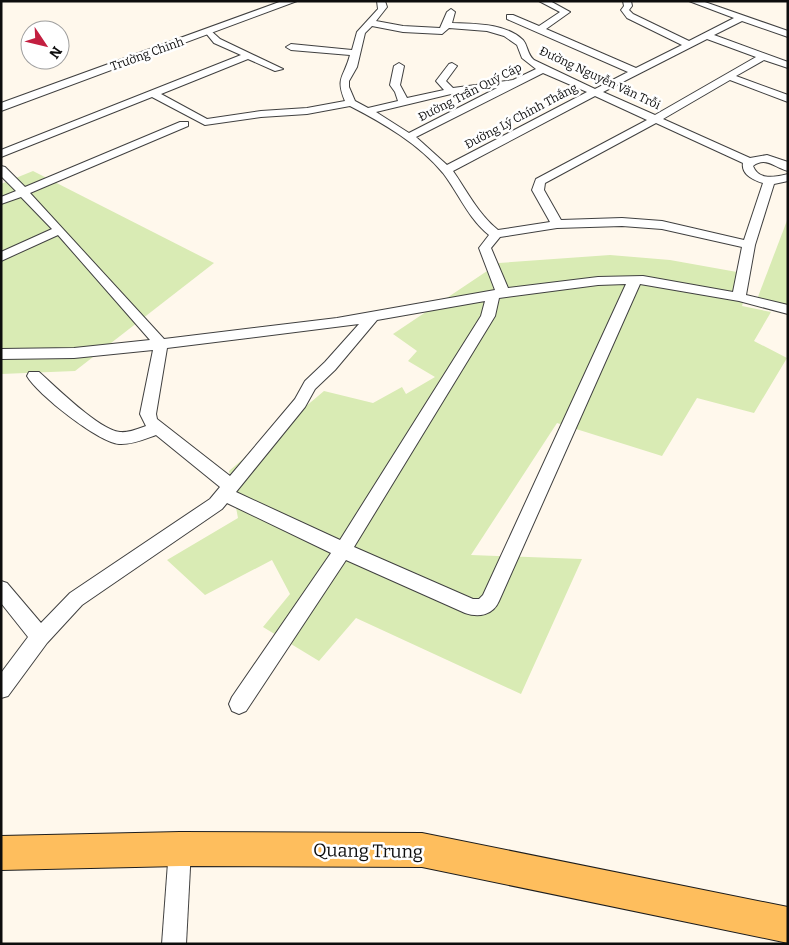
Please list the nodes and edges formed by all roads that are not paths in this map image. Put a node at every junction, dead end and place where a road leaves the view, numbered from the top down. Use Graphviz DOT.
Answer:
graph roads {
  1 [pos="270,1"];
  2 [pos="292,1"];
  3 [pos="381,1"];
  4 [pos="544,1"];
  5 [pos="627,1"];
  6 [pos="693,1"];
  7 [pos="451,12"];
  8 [pos="510,17"];
  9 [pos="742,18"];
  10 [pos="371,23"];
  11 [pos="447,25"];
  12 [pos="540,30"];
  13 [pos="203,31"];
  14 [pos="788,34"];
  15 [pos="708,36"];
  16 [pos="690,45"];
  17 [pos="291,47"];
  18 [pos="355,53"];
  19 [pos="250,55"];
  20 [pos="764,56"];
  21 [pos="788,65"];
  22 [pos="399,66"];
  23 [pos="452,66"];
  24 [pos="278,69"];
  25 [pos="542,69"];
  26 [pos="635,71"];
  27 [pos="730,77"];
  28 [pos="516,83"];
  29 [pos="451,91"];
  30 [pos="595,92"];
  31 [pos="152,93"];
  32 [pos="1,98"];
  33 [pos="788,99"];
  34 [pos="403,102"];
  35 [pos="350,103"];
  36 [pos="1,107"];
  37 [pos="367,111"];
  38 [pos="656,119"];
  39 [pos="184,124"];
  40 [pos="409,138"];
  41 [pos="1,154"];
  42 [pos="750,162"];
  43 [pos="1,170"];
  44 [pos="446,170"];
  45 [pos="787,173"];
  46 [pos="769,181"];
  47 [pos="23,192"];
  48 [pos="1,201"];
  49 [pos="557,224"];
  50 [pos="60,230"];
  51 [pos="496,234"];
  52 [pos="749,244"];
  53 [pos="1,257"];
  54 [pos="635,280"];
  55 [pos="498,294"];
  56 [pos="739,297"];
  57 [pos="788,310"];
  58 [pos="372,317"];
  59 [pos="161,344"];
  60 [pos="1,354"];
  61 [pos="34,376"];
  62 [pos="158,428"];
  63 [pos="228,490"];
  64 [pos="343,550"];
  65 [pos="1,589"];
  66 [pos="40,637"];
  67 [pos="1,689"];
  68 [pos="239,704"];
  69 [pos="180,849"];
  70 [pos="1,853"];
  71 [pos="788,925"];
  72 [pos="174,944"];
  1 -- 13 [label="street, Trường Chinh"];
  2 -- 13 [label="street, Trường Chinh"];
  3 -- 10 [label="street"];
  4 -- 12 [label="street"];
  5 -- 16 [label="street"];
  6 -- 9 [label="street"];
  7 -- 11 [label="street"];
  8 -- 12 [label="street"];
  9 -- 14 [label="street"];
  9 -- 15 [label="street, Đường Lý Chính Thắng"];
  10 -- 11 [label="street, Đường Nguyễn Văn Trỗi"];
  10 -- 18 [label="street"];
  11 -- 25 [label="street, Đường Nguyễn Văn Trỗi"];
  12 -- 26 [label="street"];
  13 -- 19 [label="street"];
  13 -- 32 [label="street, Trường Chinh"];
  13 -- 36 [label="street, Trường Chinh"];
  15 -- 16 [label="street, Đường Lý Chính Thắng"];
  15 -- 20 [label="street"];
  16 -- 26 [label="street, Đường Lý Chính Thắng"];
  17 -- 18 [label="street"];
  18 -- 35 [label="street"];
  19 -- 24 [label="street"];
  19 -- 31 [label="street"];
  20 -- 21 [label="street"];
  20 -- 27 [label="street"];
  22 -- 34 [label="street"];
  23 -- 29 [label="street"];
  25 -- 28 [label="street, Đường Trần Quý Cáp"];
  25 -- 30 [label="street, Đường Nguyễn Văn Trỗi"];
  26 -- 30 [label="street, Đường Lý Chính Thắng"];
  27 -- 33 [label="street"];
  27 -- 38 [label="street"];
  28 -- 29 [label="street"];
  28 -- 40 [label="street, Đường Trần Quý Cáp"];
  29 -- 34 [label="street"];
  30 -- 38 [label="street, Đường Nguyễn Văn Trỗi"];
  30 -- 44 [label="street, Đường Lý Chính Thắng"];
  31 -- 35 [label="street"];
  31 -- 41 [label="street"];
  34 -- 37 [label="street"];
  35 -- 37 [label="street"];
  37 -- 40 [label="street"];
  38 -- 42 [label="street, Đường Nguyễn Văn Trỗi"];
  38 -- 49 [label="street"];
  39 -- 47 [label="street"];
  40 -- 44 [label="street"];
  42 -- 45 [label="street"];
  42 -- 46 [label="street"];
  43 -- 47 [label="street"];
  44 -- 51 [label="street"];
  45 -- 46 [label="street"];
  46 -- 52 [label="street"];
  47 -- 48 [label="street"];
  47 -- 50 [label="street"];
  49 -- 51 [label="street"];
  49 -- 52 [label="street"];
  50 -- 53 [label="street"];
  50 -- 59 [label="street"];
  51 -- 55 [label="street"];
  52 -- 56 [label="street"];
  54 -- 55 [label="street"];
  54 -- 56 [label="street"];
  54 -- 64 [label="street"];
  55 -- 58 [label="street"];
  55 -- 64 [label="street"];
  56 -- 57 [label="street"];
  58 -- 59 [label="street"];
  58 -- 63 [label="street"];
  59 -- 60 [label="street"];
  59 -- 62 [label="street"];
  61 -- 62 [label="street"];
  62 -- 63 [label="street"];
  63 -- 64 [label="street"];
  63 -- 66 [label="street"];
  64 -- 68 [label="street"];
  65 -- 66 [label="street"];
  66 -- 67 [label="street"];
  69 -- 70 [label="main road, Quang Trung"];
  69 -- 71 [label="main road, Quang Trung"];
  69 -- 72 [label="street"];
}
